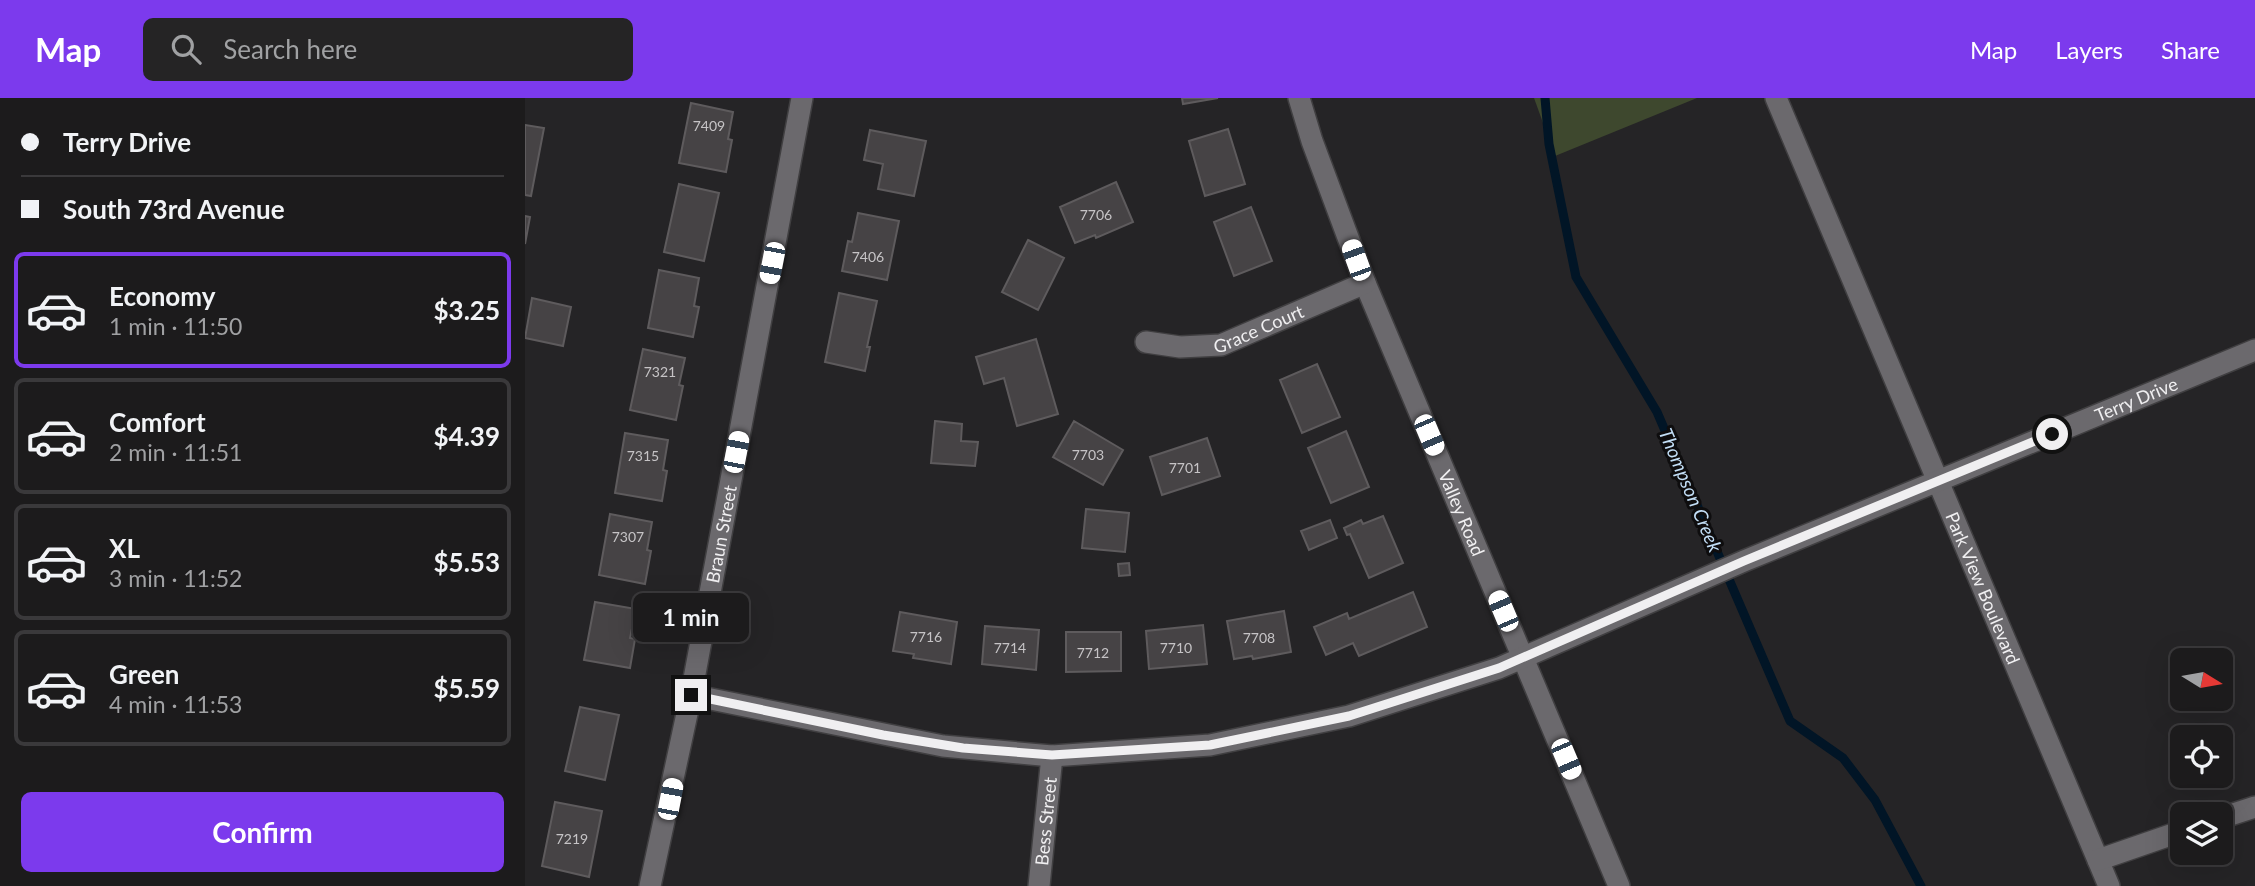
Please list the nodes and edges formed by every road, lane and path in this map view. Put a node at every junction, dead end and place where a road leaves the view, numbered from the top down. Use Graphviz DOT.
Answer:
graph roads {
  1 [pos="802,98"];
  2 [pos="1299,98"];
  3 [pos="1776,98"];
  4 [pos="1365,283"];
  5 [pos="1146,342"];
  6 [pos="2255,350"];
  7 [pos="1938,482"];
  8 [pos="1523,658"];
  9 [pos="691,695"];
  10 [pos="1052,755"];
  11 [pos="2255,807"];
  12 [pos="2233,814"];
  13 [pos="2170,835"];
  14 [pos="2098,860"];
  15 [pos="650,886"];
  16 [pos="1039,886"];
  17 [pos="1619,886"];
  18 [pos="2109,886"];
  1 -- 9 [label="street, Braun Street"];
  2 -- 4 [label="street, Valley Road"];
  3 -- 7 [label="street, Park View Boulevard"];
  4 -- 5 [label="street, Grace Court"];
  4 -- 8 [label="street, Valley Road"];
  6 -- 7 [label="street, Terry Drive"];
  7 -- 8 [label="street, Terry Drive"];
  7 -- 14 [label="street, Park View Boulevard"];
  8 -- 10 [label="street, Terry Drive"];
  8 -- 17 [label="street, Valley Road"];
  9 -- 10 [label="street, Terry Drive"];
  9 -- 15 [label="street, Braun Street"];
  10 -- 16 [label="street, Bess Street"];
  11 -- 12 [label="street"];
  13 -- 14 [label="street"];
  14 -- 18 [label="street, Park View Boulevard"];
}
